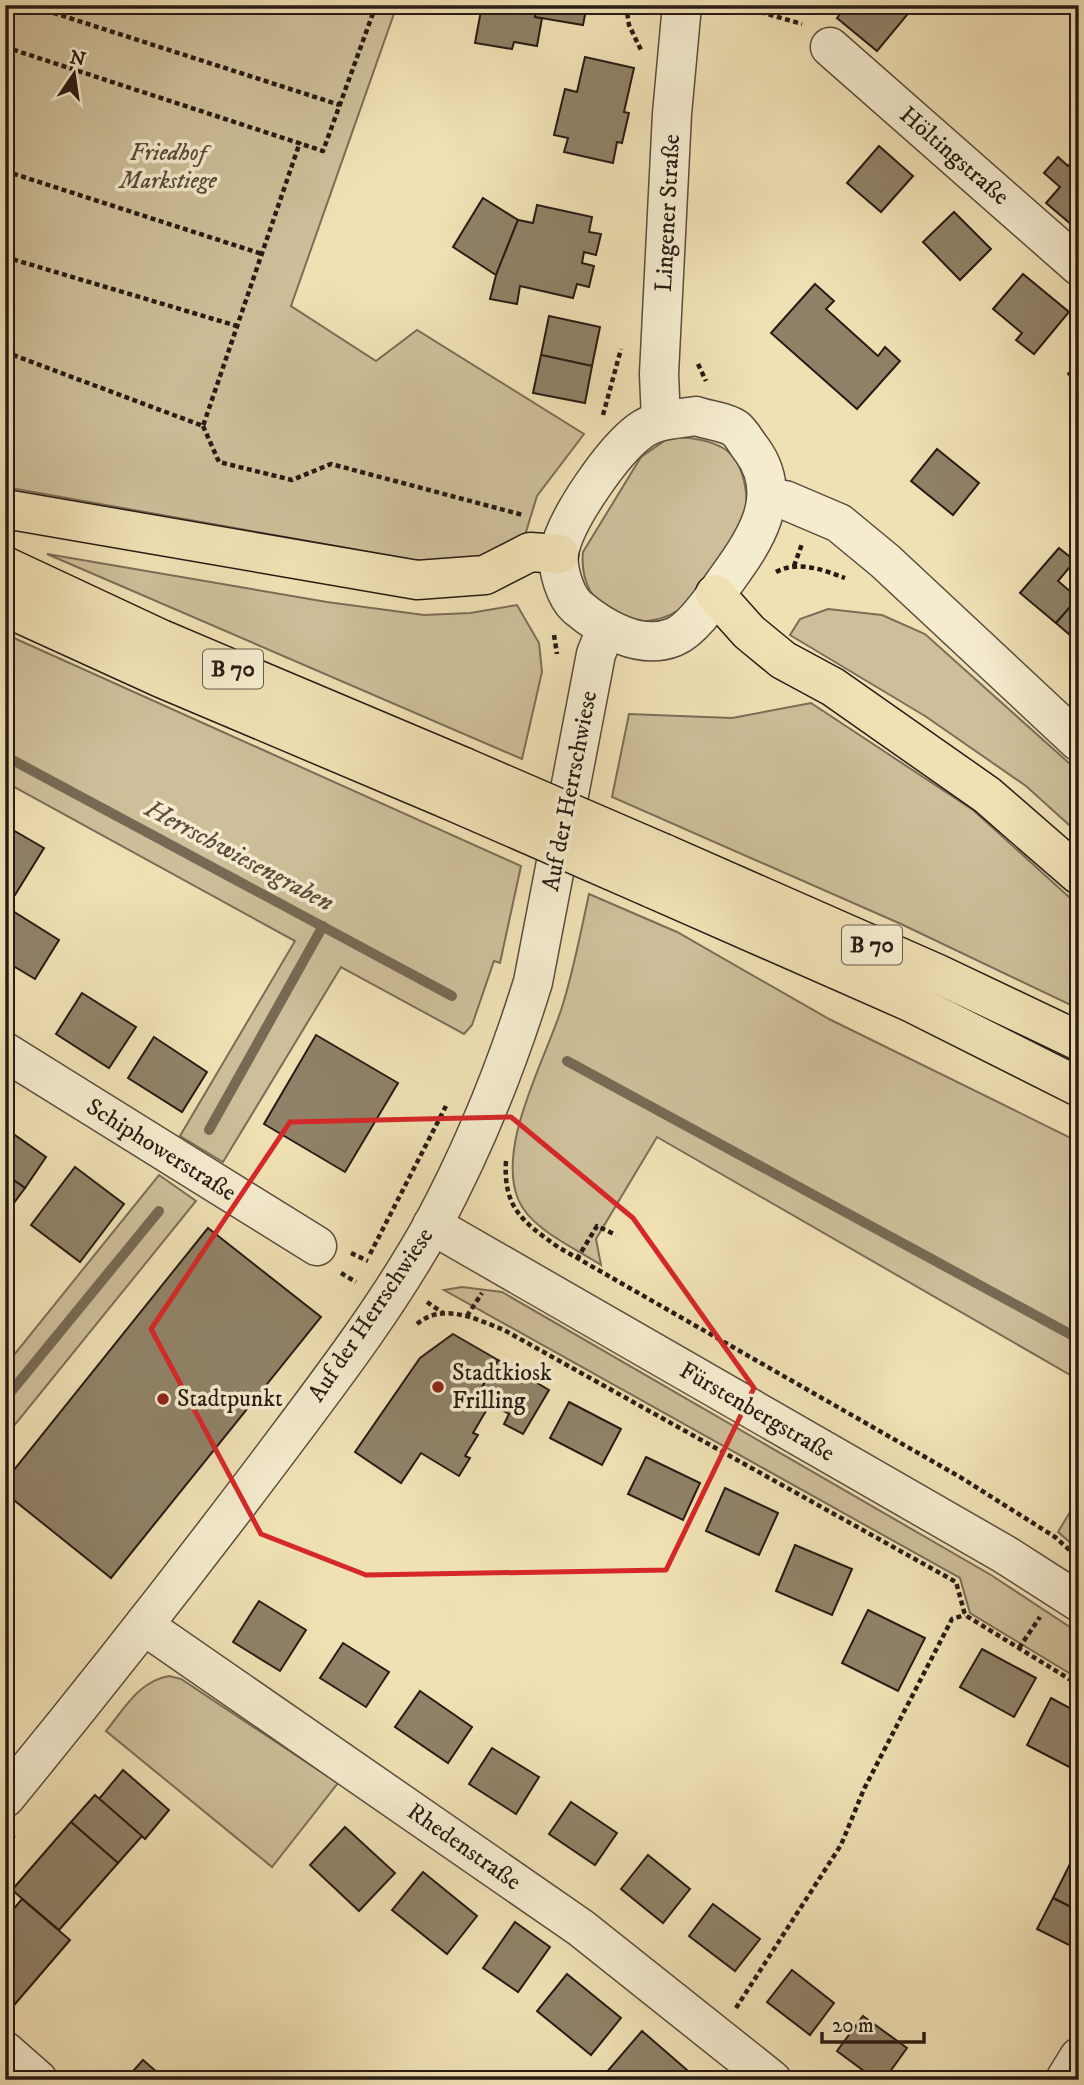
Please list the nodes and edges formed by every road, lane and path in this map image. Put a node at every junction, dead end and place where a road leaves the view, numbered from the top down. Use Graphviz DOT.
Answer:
graph roads {
  1 [pos="29,5"];
  2 [pos="376,5"];
  3 [pos="682,5"];
  4 [pos="736,5"];
  5 [pos="5,47"];
  6 [pos="830,47"];
  7 [pos="340,105"];
  8 [pos="300,142"];
  9 [pos="5,171"];
  10 [pos="262,254"];
  11 [pos="5,257"];
  12 [pos="1079,266"];
  13 [pos="237,326"];
  14 [pos="5,352"];
  15 [pos="661,421"];
  16 [pos="203,426"];
  17 [pos="768,498"];
  18 [pos="5,509"];
  19 [pos="545,553"];
  20 [pos="5,566"];
  21 [pos="851,580"];
  22 [pos="725,604"];
  23 [pos="5,607"];
  24 [pos="606,629"];
  25 [pos="554,633"];
  26 [pos="557,658"];
  27 [pos="1079,741"];
  28 [pos="455,783"];
  29 [pos="1079,875"];
  30 [pos="1079,1041"];
  31 [pos="6,1053"];
  32 [pos="1079,1087"];
  33 [pos="451,1095"];
  34 [pos="506,1156"];
  35 [pos="432,1225"];
  36 [pos="616,1235"];
  37 [pos="317,1246"];
  38 [pos="577,1259"];
  39 [pos="351,1292"];
  40 [pos="467,1316"];
  41 [pos="1069,1596"];
  42 [pos="965,1615"];
  43 [pos="146,1627"];
  44 [pos="1019,1648"];
  45 [pos="1079,1685"];
  46 [pos="5,1798"];
  47 [pos="718,2035"];
  48 [pos="5,2051"];
  49 [pos="1079,2057"];
  50 [pos="38,2080"];
  51 [pos="772,2080"];
  52 [pos="1065,2080"];
  1 -- 7 [label="path"];
  2 -- 7 [label="path"];
  3 -- 15 [label="street, Lingener Straße"];
  4 -- 6 [label="path"];
  5 -- 8 [label="path"];
  6 -- 12 [label="street, Höltingstraße"];
  7 -- 8 [label="path"];
  8 -- 10 [label="path"];
  9 -- 10 [label="path"];
  10 -- 13 [label="path"];
  11 -- 13 [label="path"];
  13 -- 16 [label="path"];
  14 -- 16 [label="path"];
  15 -- 17 [label="street"];
  15 -- 19 [label="street"];
  16 -- 19 [label="path"];
  17 -- 22 [label="street"];
  17 -- 27 [label="street"];
  18 -- 19 [label="highway"];
  19 -- 24 [label="street"];
  20 -- 28 [label="highway, B 70"];
  21 -- 22 [label="path"];
  22 -- 24 [label="street"];
  22 -- 29 [label="highway"];
  23 -- 28 [label="highway, B 70"];
  24 -- 35 [label="street, Auf der Herrschwiese"];
  25 -- 26 [label="path"];
  28 -- 30 [label="highway, B 70, bridge"];
  28 -- 32 [label="highway, B 70, bridge"];
  31 -- 37 [label="street, Schiphowerstraße"];
  33 -- 39 [label="path"];
  34 -- 38 [label="path"];
  35 -- 41 [label="street, Fürstenbergstraße"];
  35 -- 43 [label="street, Auf der Herrschwiese"];
  36 -- 38 [label="path"];
  38 -- 41 [label="path"];
  40 -- 42 [label="path"];
  41 -- 44 [label="path"];
  42 -- 44 [label="path"];
  42 -- 47 [label="path"];
  43 -- 46 [label="street, Auf der Herrschwiese"];
  43 -- 47 [label="street, Rhedenstraße"];
  44 -- 45 [label="path"];
  47 -- 51 [label="street, Rhedenstraße"];
  48 -- 50 [label="street"];
  49 -- 52 [label="street"];
}
